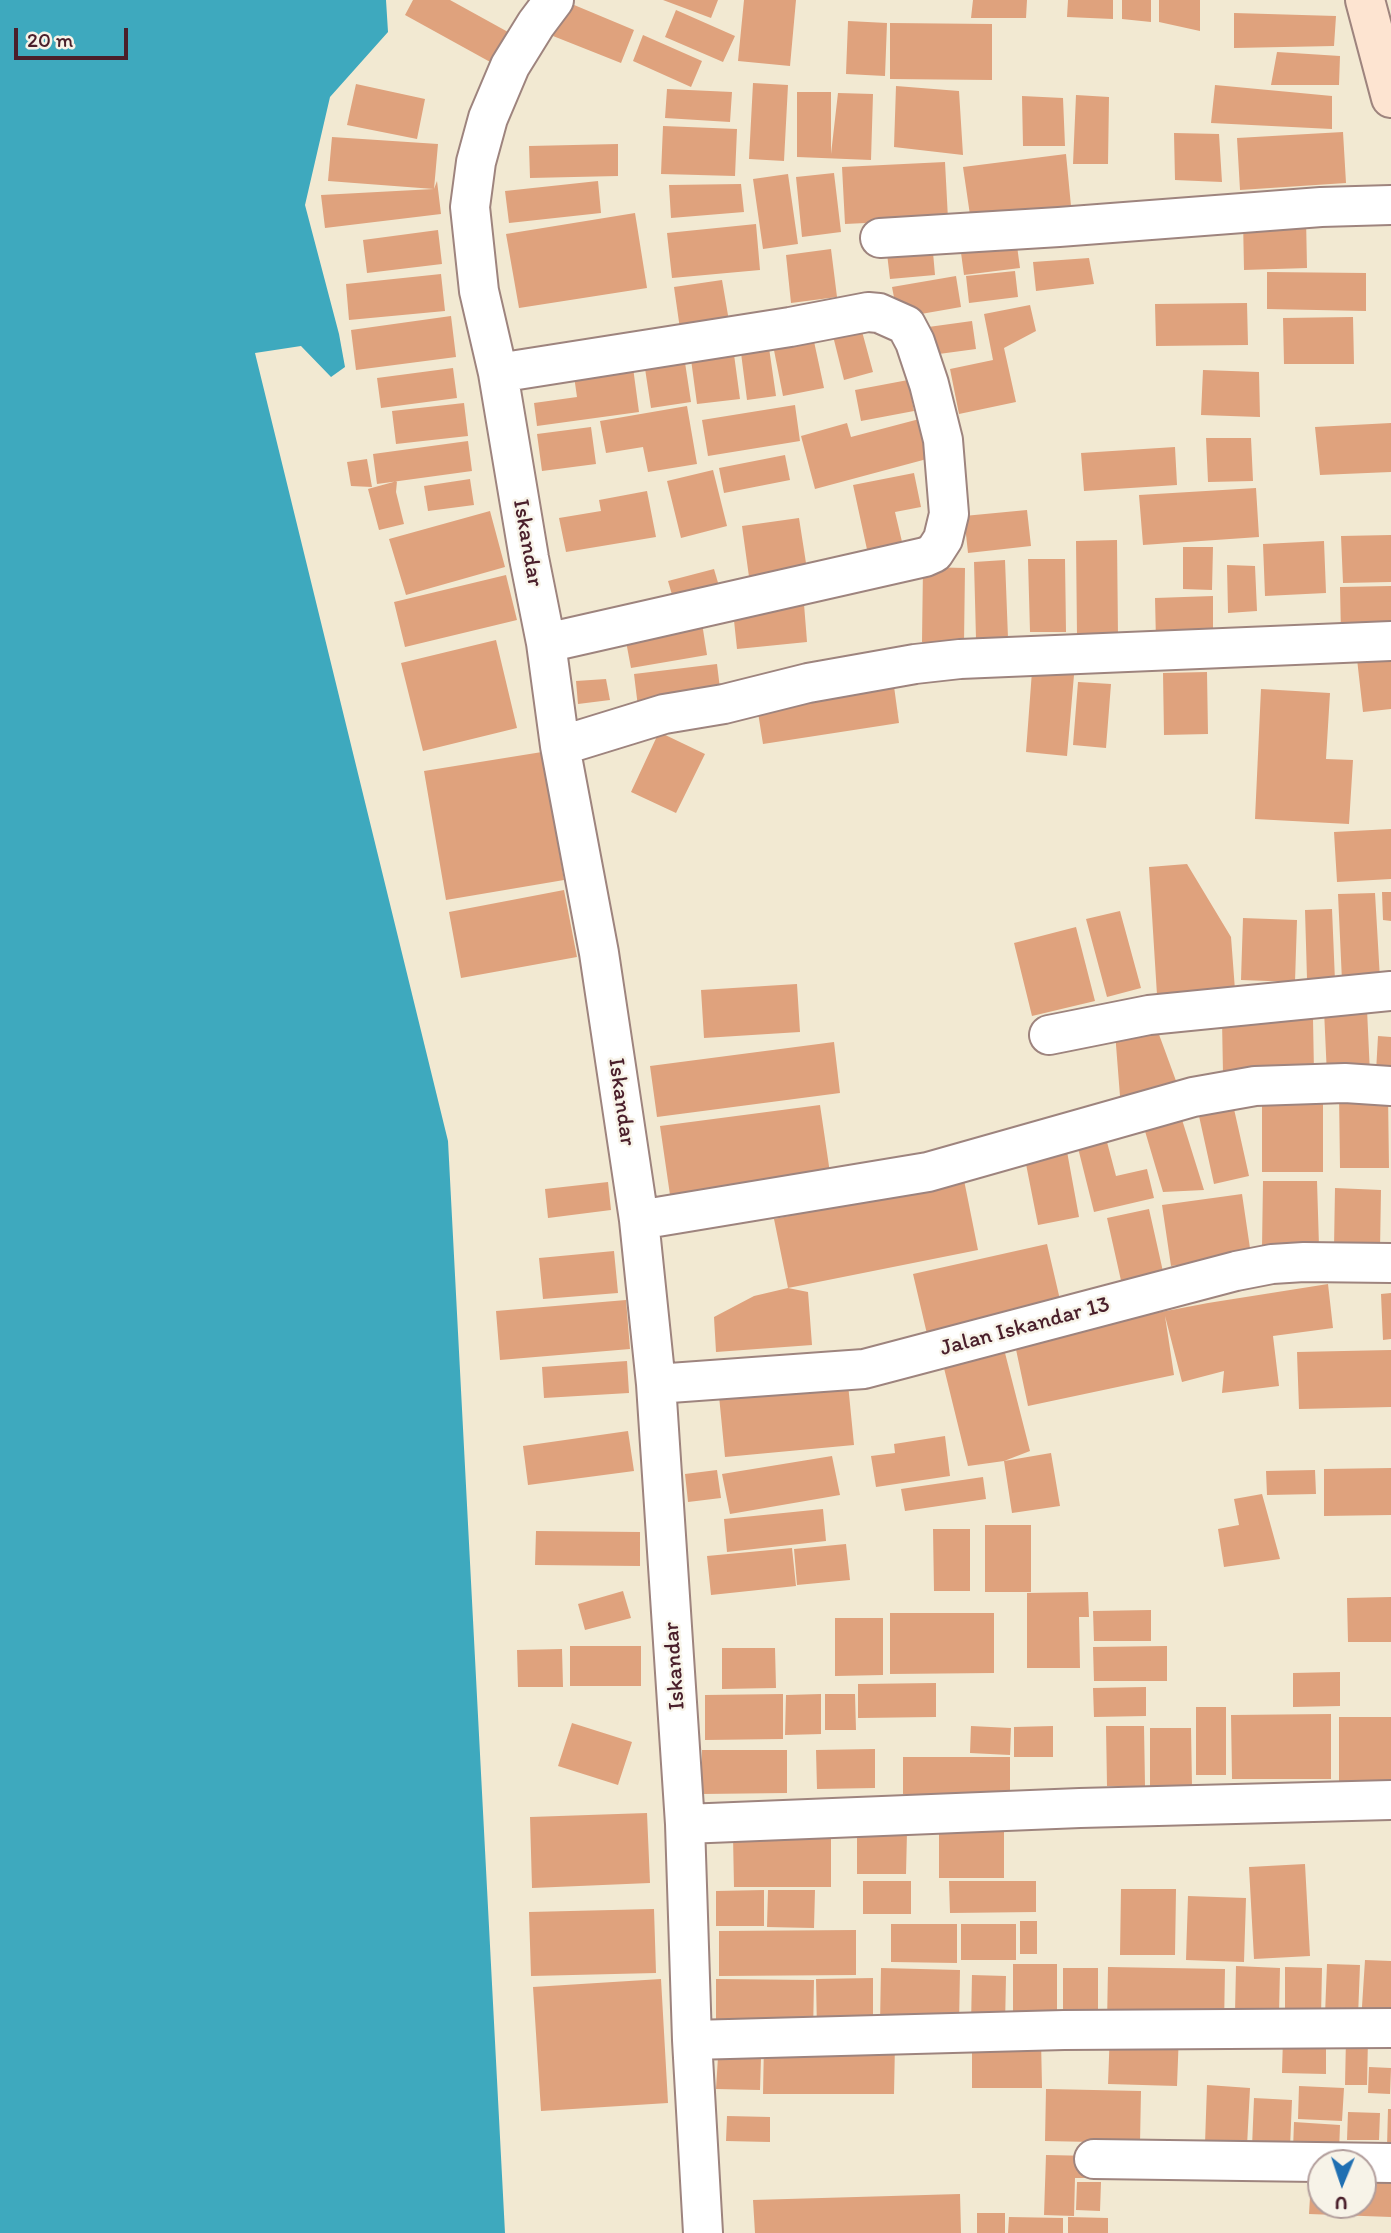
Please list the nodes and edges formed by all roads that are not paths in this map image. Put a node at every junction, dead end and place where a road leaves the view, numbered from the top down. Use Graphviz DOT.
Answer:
graph roads {
  1 [pos="554,0"];
  2 [pos="1365,0"];
  3 [pos="1391,98"];
  4 [pos="1391,205"];
  5 [pos="880,238"];
  6 [pos="498,373"];
  7 [pos="1391,641"];
  8 [pos="546,643"];
  9 [pos="560,746"];
  10 [pos="1391,991"];
  11 [pos="1049,1035"];
  12 [pos="1391,1086"];
  13 [pos="639,1220"];
  14 [pos="1391,1263"];
  15 [pos="656,1384"];
  16 [pos="1391,1800"];
  17 [pos="685,1824"];
  18 [pos="1391,2028"];
  19 [pos="692,2040"];
  20 [pos="1094,2159"];
  21 [pos="1391,2163"];
  22 [pos="703,2233"];
  1 -- 6 [label="street, Iskandar"];
  2 -- 3 [label="street"];
  4 -- 5 [label="street"];
  6 -- 8 [label="street, Iskandar"];
  6 -- 8 [label="street"];
  7 -- 9 [label="street"];
  8 -- 9 [label="street, Iskandar"];
  9 -- 13 [label="street, Iskandar"];
  10 -- 11 [label="street"];
  12 -- 13 [label="street"];
  13 -- 15 [label="street, Iskandar"];
  14 -- 15 [label="street, Jalan Iskandar 13"];
  15 -- 17 [label="street, Iskandar"];
  16 -- 17 [label="street"];
  17 -- 19 [label="street, Iskandar"];
  18 -- 19 [label="street"];
  19 -- 22 [label="street, Iskandar"];
  20 -- 21 [label="street"];
}
